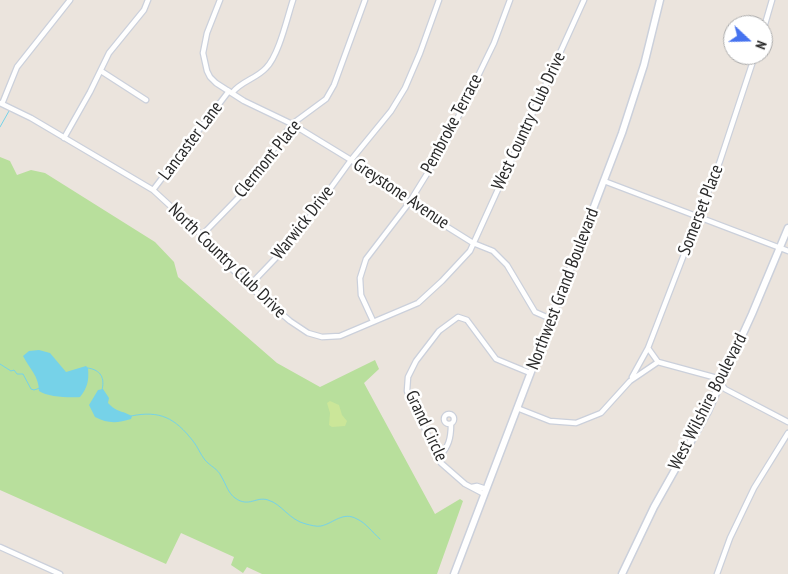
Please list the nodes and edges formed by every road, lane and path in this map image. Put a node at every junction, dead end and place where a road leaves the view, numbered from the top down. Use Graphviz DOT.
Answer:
graph roads {
  1 [pos="70,0"];
  2 [pos="148,0"];
  3 [pos="220,0"];
  4 [pos="293,0"];
  5 [pos="365,0"];
  6 [pos="439,0"];
  7 [pos="510,0"];
  8 [pos="584,0"];
  9 [pos="660,0"];
  10 [pos="772,0"];
  11 [pos="768,15"];
  12 [pos="752,65"];
  13 [pos="101,71"];
  14 [pos="230,92"];
  15 [pos="146,100"];
  16 [pos="1,104"];
  17 [pos="292,124"];
  18 [pos="64,138"];
  19 [pos="352,160"];
  20 [pos="604,181"];
  21 [pos="153,190"];
  22 [pos="409,203"];
  23 [pos="698,217"];
  24 [pos="788,228"];
  25 [pos="202,235"];
  26 [pos="473,243"];
  27 [pos="780,248"];
  28 [pos="788,251"];
  29 [pos="249,286"];
  30 [pos="551,319"];
  31 [pos="373,322"];
  32 [pos="648,348"];
  33 [pos="658,362"];
  34 [pos="530,373"];
  35 [pos="630,381"];
  36 [pos="721,382"];
  37 [pos="517,408"];
  38 [pos="788,422"];
  39 [pos="451,424"];
  40 [pos="788,433"];
  41 [pos="438,458"];
  42 [pos="485,491"];
  43 [pos="0,547"];
  44 [pos="60,574"];
  45 [pos="454,574"];
  46 [pos="622,574"];
  47 [pos="717,574"];
  1 -- 16 [label="street"];
  2 -- 13 [label="street"];
  3 -- 14 [label="street, Greystone Avenue"];
  4 -- 14 [label="street, Lancaster Lane"];
  5 -- 17 [label="street, Clermont Place"];
  6 -- 19 [label="street, Warwick Drive"];
  7 -- 22 [label="street, Pembroke Terrace"];
  8 -- 26 [label="street, West Country Club Drive"];
  9 -- 20 [label="street, Northwest Grand Boulevard"];
  10 -- 11 [label="street"];
  12 -- 23 [label="street, Somerset Place"];
  13 -- 15 [label="street"];
  13 -- 18 [label="street"];
  14 -- 17 [label="street, Greystone Avenue"];
  14 -- 21 [label="street, Lancaster Lane"];
  16 -- 18 [label="street, North Country Club Drive"];
  17 -- 19 [label="street, Greystone Avenue"];
  17 -- 25 [label="street, Clermont Place"];
  18 -- 21 [label="street, North Country Club Drive"];
  19 -- 22 [label="street, Greystone Avenue"];
  19 -- 29 [label="street, Warwick Drive"];
  20 -- 23 [label="street"];
  20 -- 30 [label="street, Northwest Grand Boulevard"];
  21 -- 25 [label="street, North Country Club Drive"];
  22 -- 26 [label="street, Greystone Avenue"];
  22 -- 31 [label="street, Pembroke Terrace"];
  23 -- 27 [label="street"];
  23 -- 32 [label="street, Somerset Place"];
  24 -- 27 [label="street, West Wilshire Boulevard"];
  25 -- 29 [label="street, North Country Club Drive"];
  26 -- 30 [label="street, Greystone Avenue"];
  26 -- 31 [label="street, North Country Club Drive"];
  27 -- 28 [label="street"];
  27 -- 36 [label="street, West Wilshire Boulevard"];
  29 -- 31 [label="street, North Country Club Drive"];
  30 -- 34 [label="street, Northwest Grand Boulevard"];
  32 -- 33 [label="street"];
  32 -- 35 [label="street, Somerset Place"];
  33 -- 35 [label="street"];
  33 -- 36 [label="street"];
  34 -- 37 [label="street, Northwest Grand Boulevard"];
  34 -- 41 [label="street, Grand Circle"];
  35 -- 37 [label="street"];
  36 -- 38 [label="street"];
  36 -- 46 [label="street, West Wilshire Boulevard"];
  37 -- 42 [label="street, Northwest Grand Boulevard"];
  39 -- 41 [label="street"];
  40 -- 47 [label="street"];
  41 -- 42 [label="street, Grand Circle"];
  42 -- 45 [label="street, Northwest Grand Boulevard"];
  43 -- 44 [label="street"];
}
